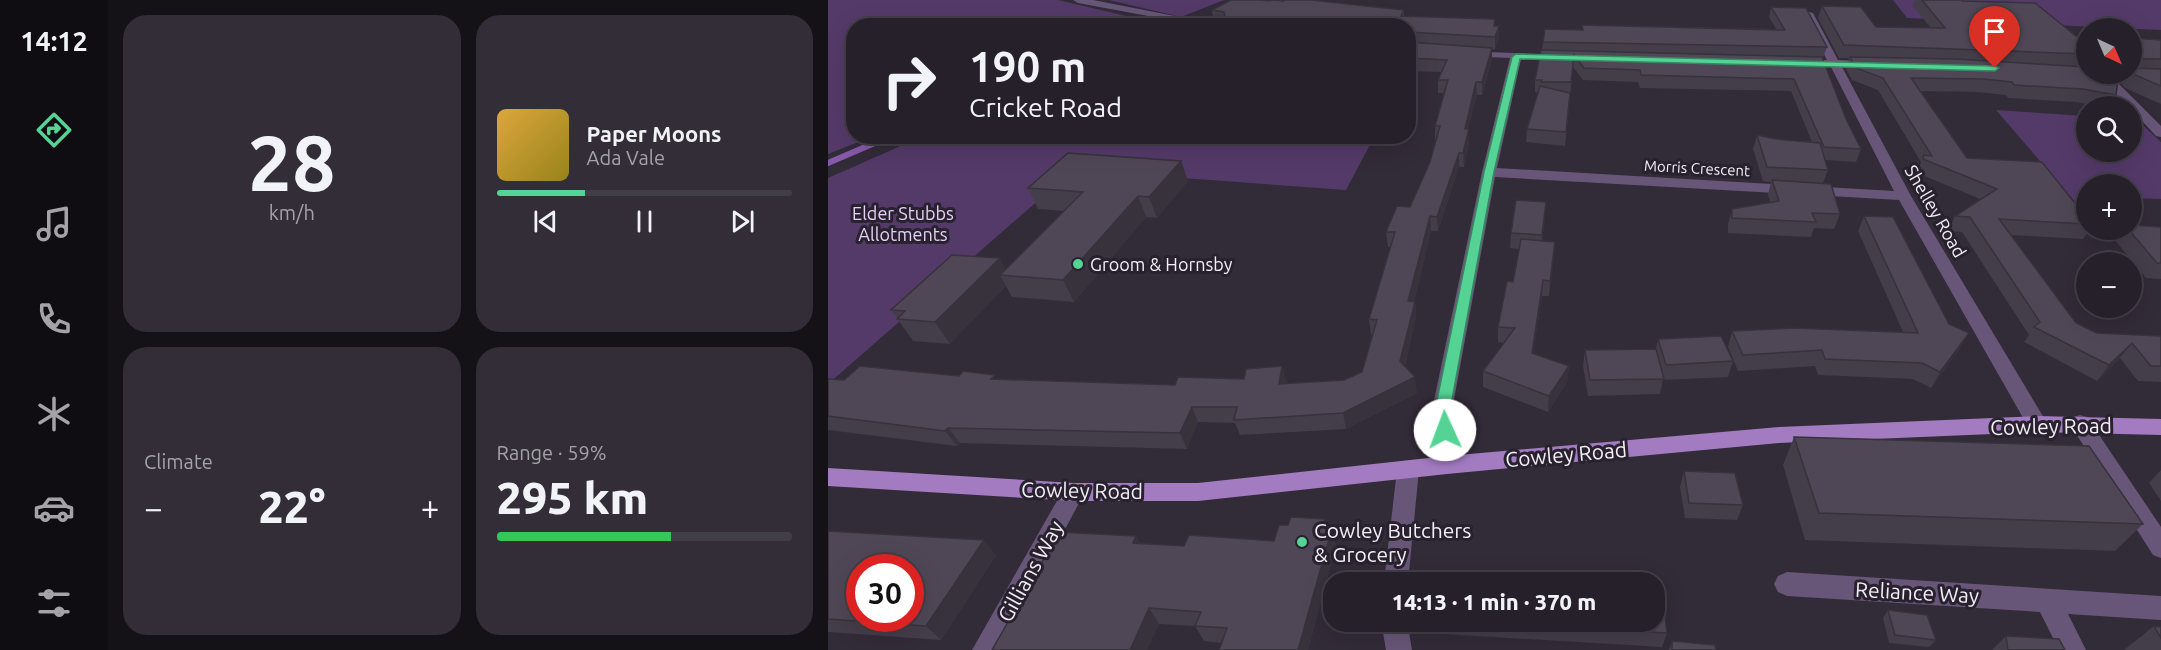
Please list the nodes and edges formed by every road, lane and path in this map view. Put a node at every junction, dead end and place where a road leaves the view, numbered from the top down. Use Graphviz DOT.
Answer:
graph roads {
  1 [pos="1078,0"];
  2 [pos="1808,13"];
  3 [pos="1173,18"];
  4 [pos="1452,52"];
  5 [pos="1516,57"];
  6 [pos="1572,59"];
  7 [pos="1786,63"];
  8 [pos="1834,64"];
  9 [pos="1878,64"];
  10 [pos="2142,77"];
  11 [pos="2161,78"];
  12 [pos="2112,84"];
  13 [pos="2161,132"];
  14 [pos="1489,172"];
  15 [pos="1904,196"];
  16 [pos="2080,423"];
  17 [pos="2037,424"];
  18 [pos="2161,427"];
  19 [pos="1445,430"];
  20 [pos="1408,470"];
  21 [pos="828,477"];
  22 [pos="1074,492"];
  23 [pos="2161,547"];
  24 [pos="1397,572"];
  25 [pos="1787,584"];
  26 [pos="2048,600"];
  27 [pos="2161,608"];
  28 [pos="1396,632"];
  29 [pos="985,650"];
  30 [pos="1399,650"];
  31 [pos="2073,650"];
  1 -- 3 [label="street"];
  2 -- 8 [label="street, Shelley Road"];
  4 -- 5 [label="street"];
  5 -- 6 [label="street"];
  5 -- 14 [label="street"];
  7 -- 8 [label="street"];
  8 -- 9 [label="street"];
  8 -- 15 [label="street, Shelley Road"];
  10 -- 11 [label="street"];
  12 -- 13 [label="street"];
  14 -- 15 [label="street, Morris Crescent"];
  14 -- 19 [label="street"];
  15 -- 17 [label="street, Shelley Road"];
  16 -- 17 [label="main road, Cowley Road"];
  16 -- 18 [label="main road, Cowley Road"];
  16 -- 23 [label="street"];
  17 -- 20 [label="main road, Cowley Road"];
  20 -- 22 [label="main road, Cowley Road"];
  20 -- 24 [label="street"];
  21 -- 22 [label="main road, Cowley Road"];
  22 -- 29 [label="street, Gillians Way"];
  25 -- 26 [label="street, Reliance Way"];
  26 -- 27 [label="street, Reliance Way"];
  26 -- 31 [label="street"];
  28 -- 30 [label="street"];
}
